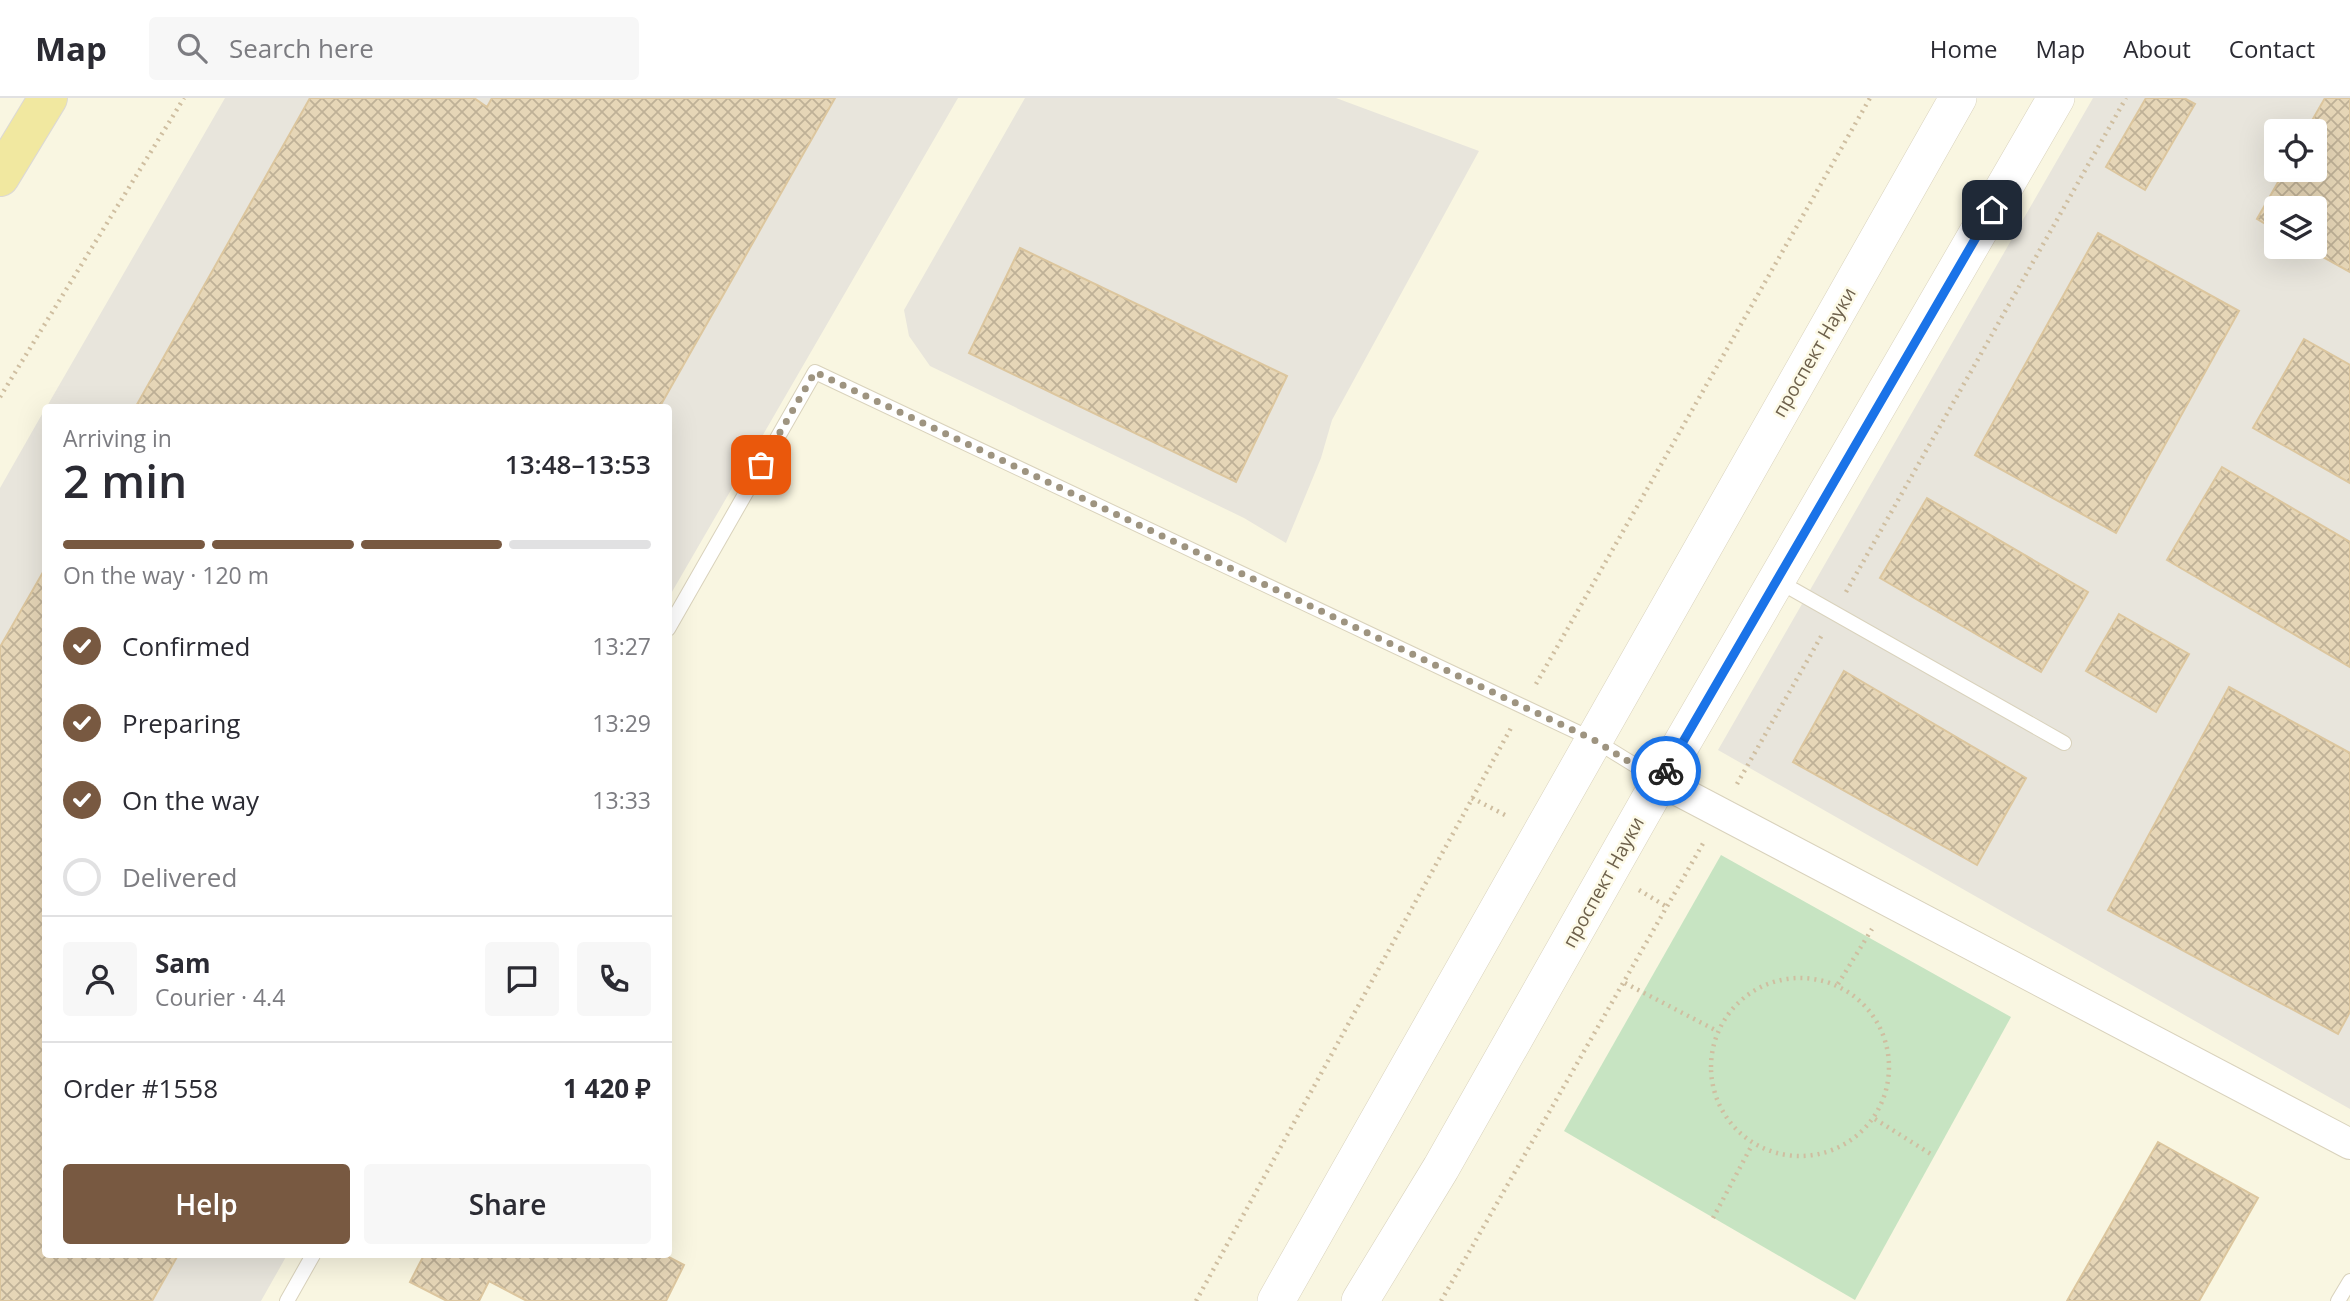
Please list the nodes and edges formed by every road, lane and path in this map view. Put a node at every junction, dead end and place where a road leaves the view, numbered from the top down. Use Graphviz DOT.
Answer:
graph roads {
  1 [pos="48,98"];
  2 [pos="184,98"];
  3 [pos="1958,98"];
  4 [pos="2056,98"];
  5 [pos="2126,98"];
  6 [pos="0,177"];
  7 [pos="0,397"];
  8 [pos="1778,581"];
  9 [pos="1834,612"];
  10 [pos="672,622"];
  11 [pos="1594,740"];
  12 [pos="2064,743"];
  13 [pos="1660,781"];
  14 [pos="1721,813"];
  15 [pos="1888,901"];
  16 [pos="1625,983"];
  17 [pos="1839,984"];
  18 [pos="1717,1031"];
  19 [pos="1875,1119"];
  20 [pos="1752,1144"];
  21 [pos="2350,1144"];
  22 [pos="1934,1156"];
  23 [pos="1713,1218"];
  24 [pos="311,1258"];
  25 [pos="2350,1281"];
  26 [pos="287,1301"];
  27 [pos="1276,1301"];
  28 [pos="1360,1301"];
  29 [pos="1441,1301"];
  30 [pos="2338,1301"];
  1 -- 6 [label="main road"];
  2 -- 7 [label="path"];
  3 -- 11 [label="street, проспект Науки"];
  4 -- 8 [label="street, проспект Науки"];
  5 -- 9 [label="path"];
  8 -- 9 [label="lane"];
  8 -- 13 [label="street, проспект Науки"];
  9 -- 12 [label="lane"];
  9 -- 14 [label="path"];
  10 -- 11 [label="lane"];
  11 -- 13 [label="lane"];
  11 -- 27 [label="street, проспект Науки"];
  13 -- 14 [label="street"];
  13 -- 28 [label="street, проспект Науки"];
  14 -- 15 [label="street"];
  14 -- 16 [label="path"];
  15 -- 17 [label="path"];
  15 -- 21 [label="street"];
  16 -- 18 [label="path"];
  16 -- 29 [label="path"];
  17 -- 18 [label="path"];
  17 -- 19 [label="path"];
  18 -- 20 [label="path"];
  19 -- 20 [label="path"];
  19 -- 22 [label="path"];
  20 -- 23 [label="path"];
  24 -- 26 [label="lane"];
  25 -- 30 [label="lane"];
}
